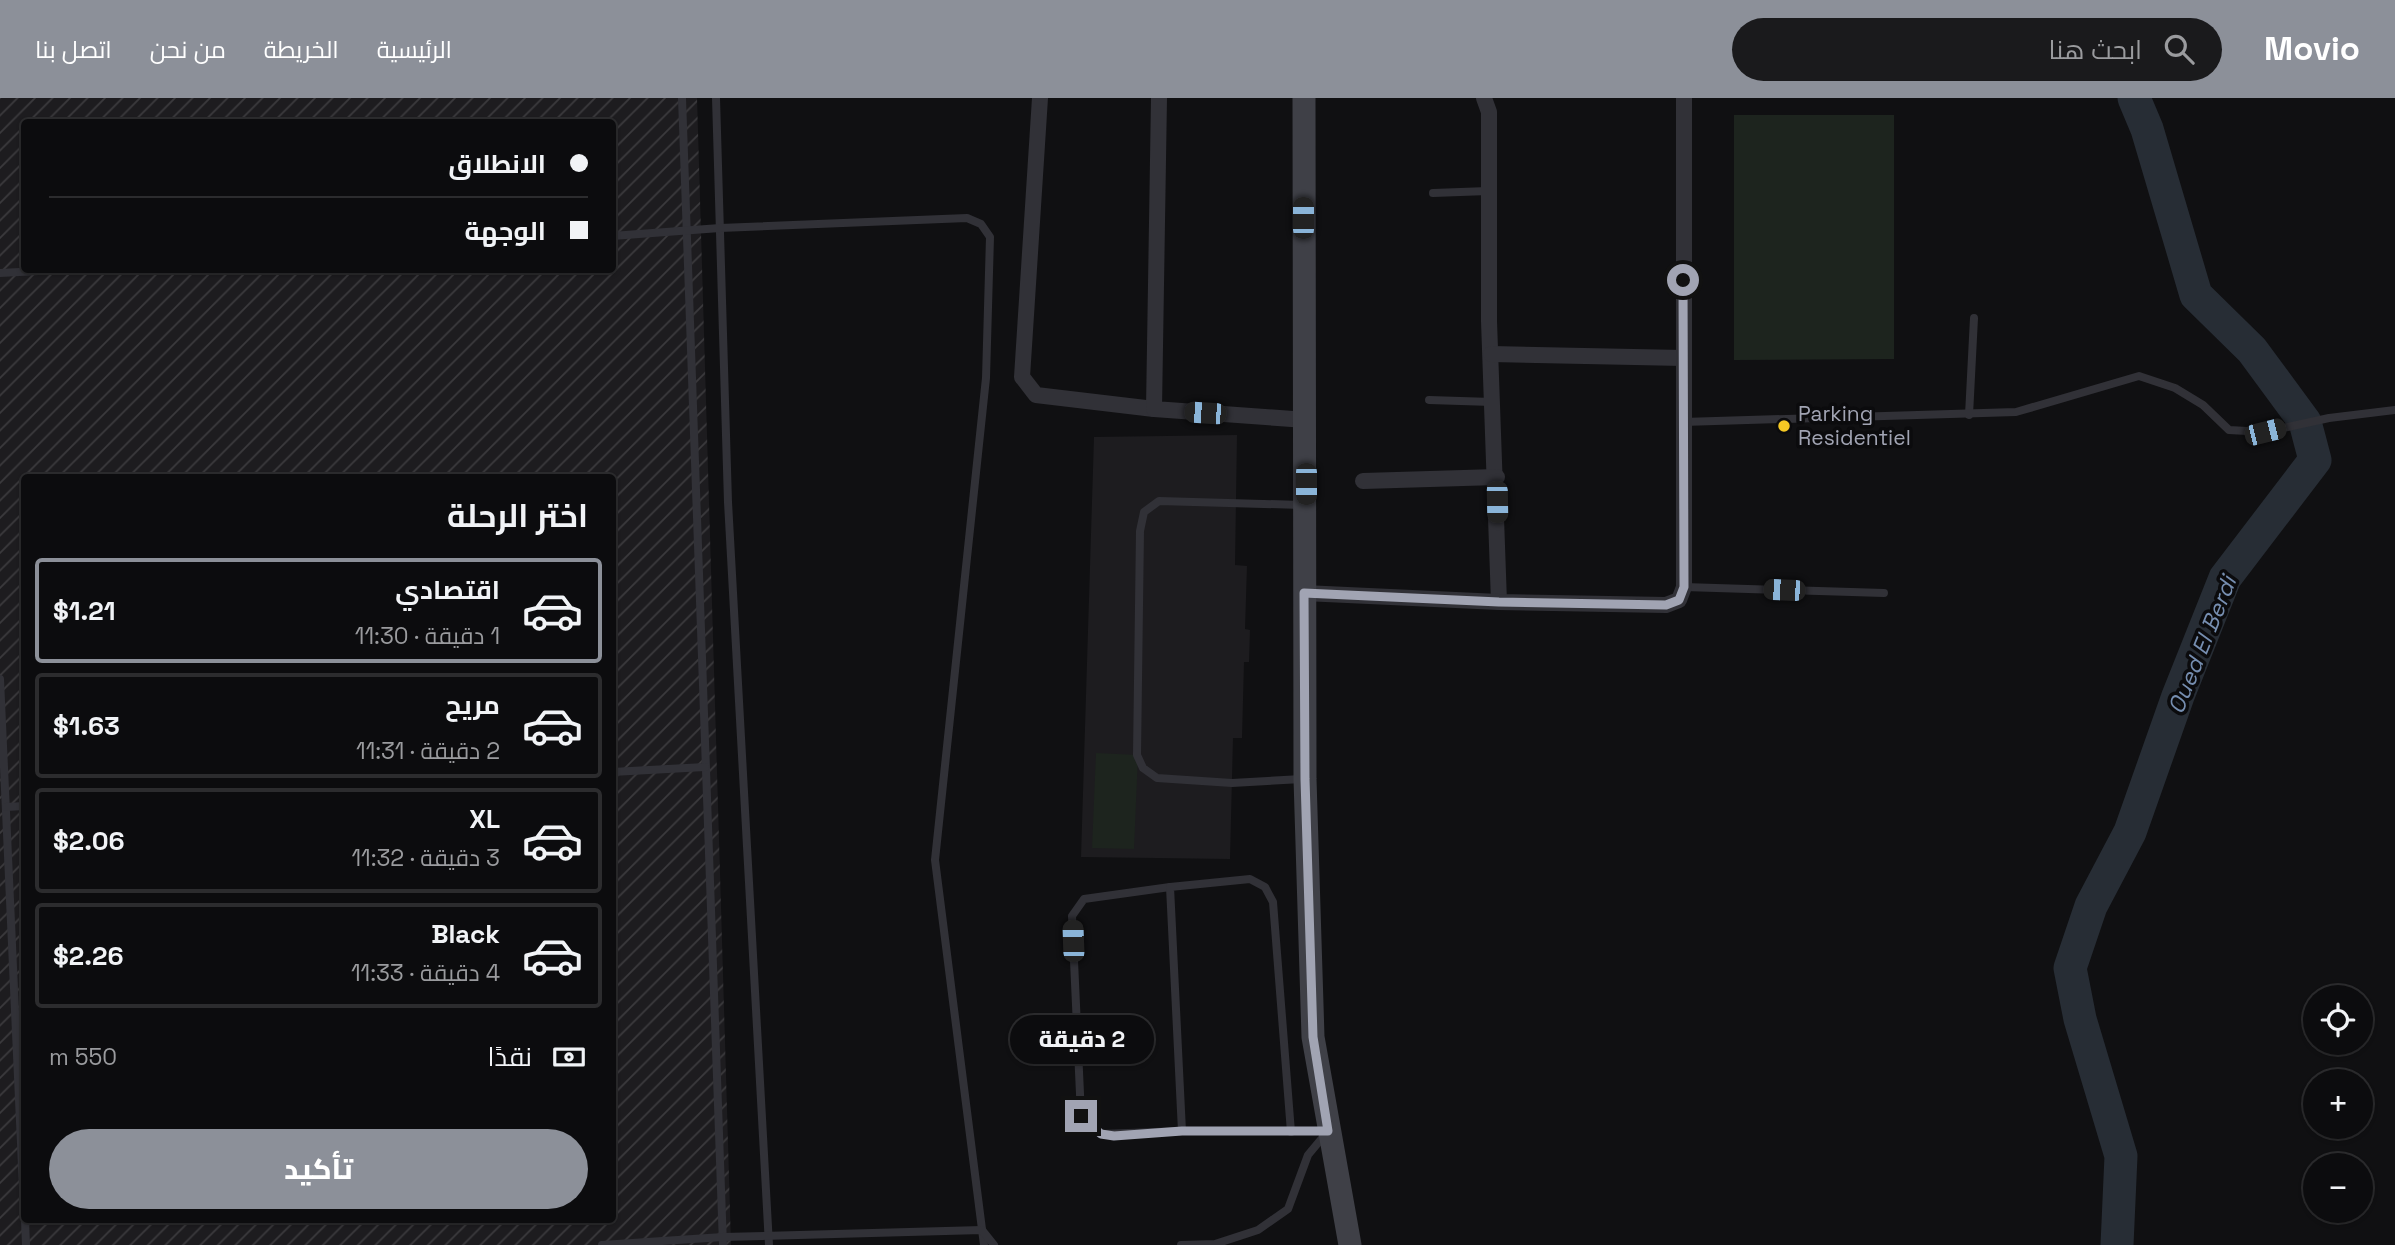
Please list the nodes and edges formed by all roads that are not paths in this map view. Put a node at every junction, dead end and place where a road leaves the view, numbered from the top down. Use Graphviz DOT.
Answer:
graph roads {
  1 [pos="682,98"];
  2 [pos="716,98"];
  3 [pos="1040,98"];
  4 [pos="1159,98"];
  5 [pos="1304,98"];
  6 [pos="1484,98"];
  7 [pos="1684,98"];
  8 [pos="1488,191"];
  9 [pos="1433,192"];
  10 [pos="720,228"];
  11 [pos="688,232"];
  12 [pos="616,236"];
  13 [pos="21,272"];
  14 [pos="0,273"];
  15 [pos="1974,318"];
  16 [pos="1491,354"];
  17 [pos="1683,358"];
  18 [pos="1429,400"];
  19 [pos="1493,402"];
  20 [pos="1154,409"];
  21 [pos="2395,410"];
  22 [pos="1969,415"];
  23 [pos="1306,420"];
  24 [pos="1683,422"];
  25 [pos="1497,477"];
  26 [pos="1363,481"];
  27 [pos="1306,505"];
  28 [pos="1684,587"];
  29 [pos="1304,593"];
  30 [pos="1884,593"];
  31 [pos="1499,602"];
  32 [pos="0,680"];
  33 [pos="705,767"];
  34 [pos="616,772"];
  35 [pos="1305,779"];
  36 [pos="21,806"];
  37 [pos="6,807"];
  38 [pos="1170,887"];
  39 [pos="1182,1131"];
  40 [pos="1328,1131"];
  41 [pos="1291,1132"];
  42 [pos="21,1143"];
  43 [pos="25,1223"];
  44 [pos="982,1230"];
  45 [pos="769,1240"];
  46 [pos="723,1241"];
  47 [pos="1215,1244"];
  48 [pos="26,1245"];
  49 [pos="602,1245"];
  50 [pos="984,1245"];
  51 [pos="994,1245"];
  52 [pos="1181,1245"];
  53 [pos="1350,1245"];
  1 -- 11 [label="lane"];
  2 -- 10 [label="lane"];
  3 -- 20 [label="street"];
  4 -- 20 [label="street"];
  5 -- 23 [label="main road"];
  6 -- 8 [label="street"];
  7 -- 17 [label="street"];
  8 -- 9 [label="lane"];
  8 -- 16 [label="street"];
  10 -- 11 [label="lane"];
  10 -- 44 [label="lane"];
  10 -- 45 [label="lane"];
  11 -- 12 [label="lane"];
  11 -- 33 [label="lane"];
  13 -- 14 [label="lane"];
  15 -- 22 [label="lane"];
  16 -- 17 [label="street"];
  16 -- 19 [label="street"];
  17 -- 24 [label="street"];
  18 -- 19 [label="lane"];
  19 -- 25 [label="street"];
  20 -- 23 [label="street"];
  21 -- 22 [label="lane"];
  22 -- 24 [label="lane"];
  23 -- 27 [label="main road"];
  24 -- 28 [label="street"];
  25 -- 26 [label="street"];
  25 -- 31 [label="street"];
  27 -- 29 [label="main road"];
  27 -- 35 [label="lane"];
  28 -- 30 [label="lane"];
  28 -- 31 [label="street"];
  29 -- 31 [label="street"];
  29 -- 35 [label="main road"];
  32 -- 37 [label="lane"];
  33 -- 34 [label="lane"];
  33 -- 46 [label="lane"];
  35 -- 40 [label="main road"];
  36 -- 37 [label="lane"];
  37 -- 42 [label="lane"];
  38 -- 39 [label="lane"];
  38 -- 39 [label="lane"];
  38 -- 41 [label="lane"];
  39 -- 41 [label="lane"];
  40 -- 41 [label="lane"];
  40 -- 47 [label="lane"];
  40 -- 53 [label="main road"];
  43 -- 48 [label="lane"];
  44 -- 45 [label="lane"];
  44 -- 50 [label="lane"];
  44 -- 51 [label="lane"];
  45 -- 46 [label="lane"];
  46 -- 49 [label="lane"];
  47 -- 52 [label="lane"];
}
